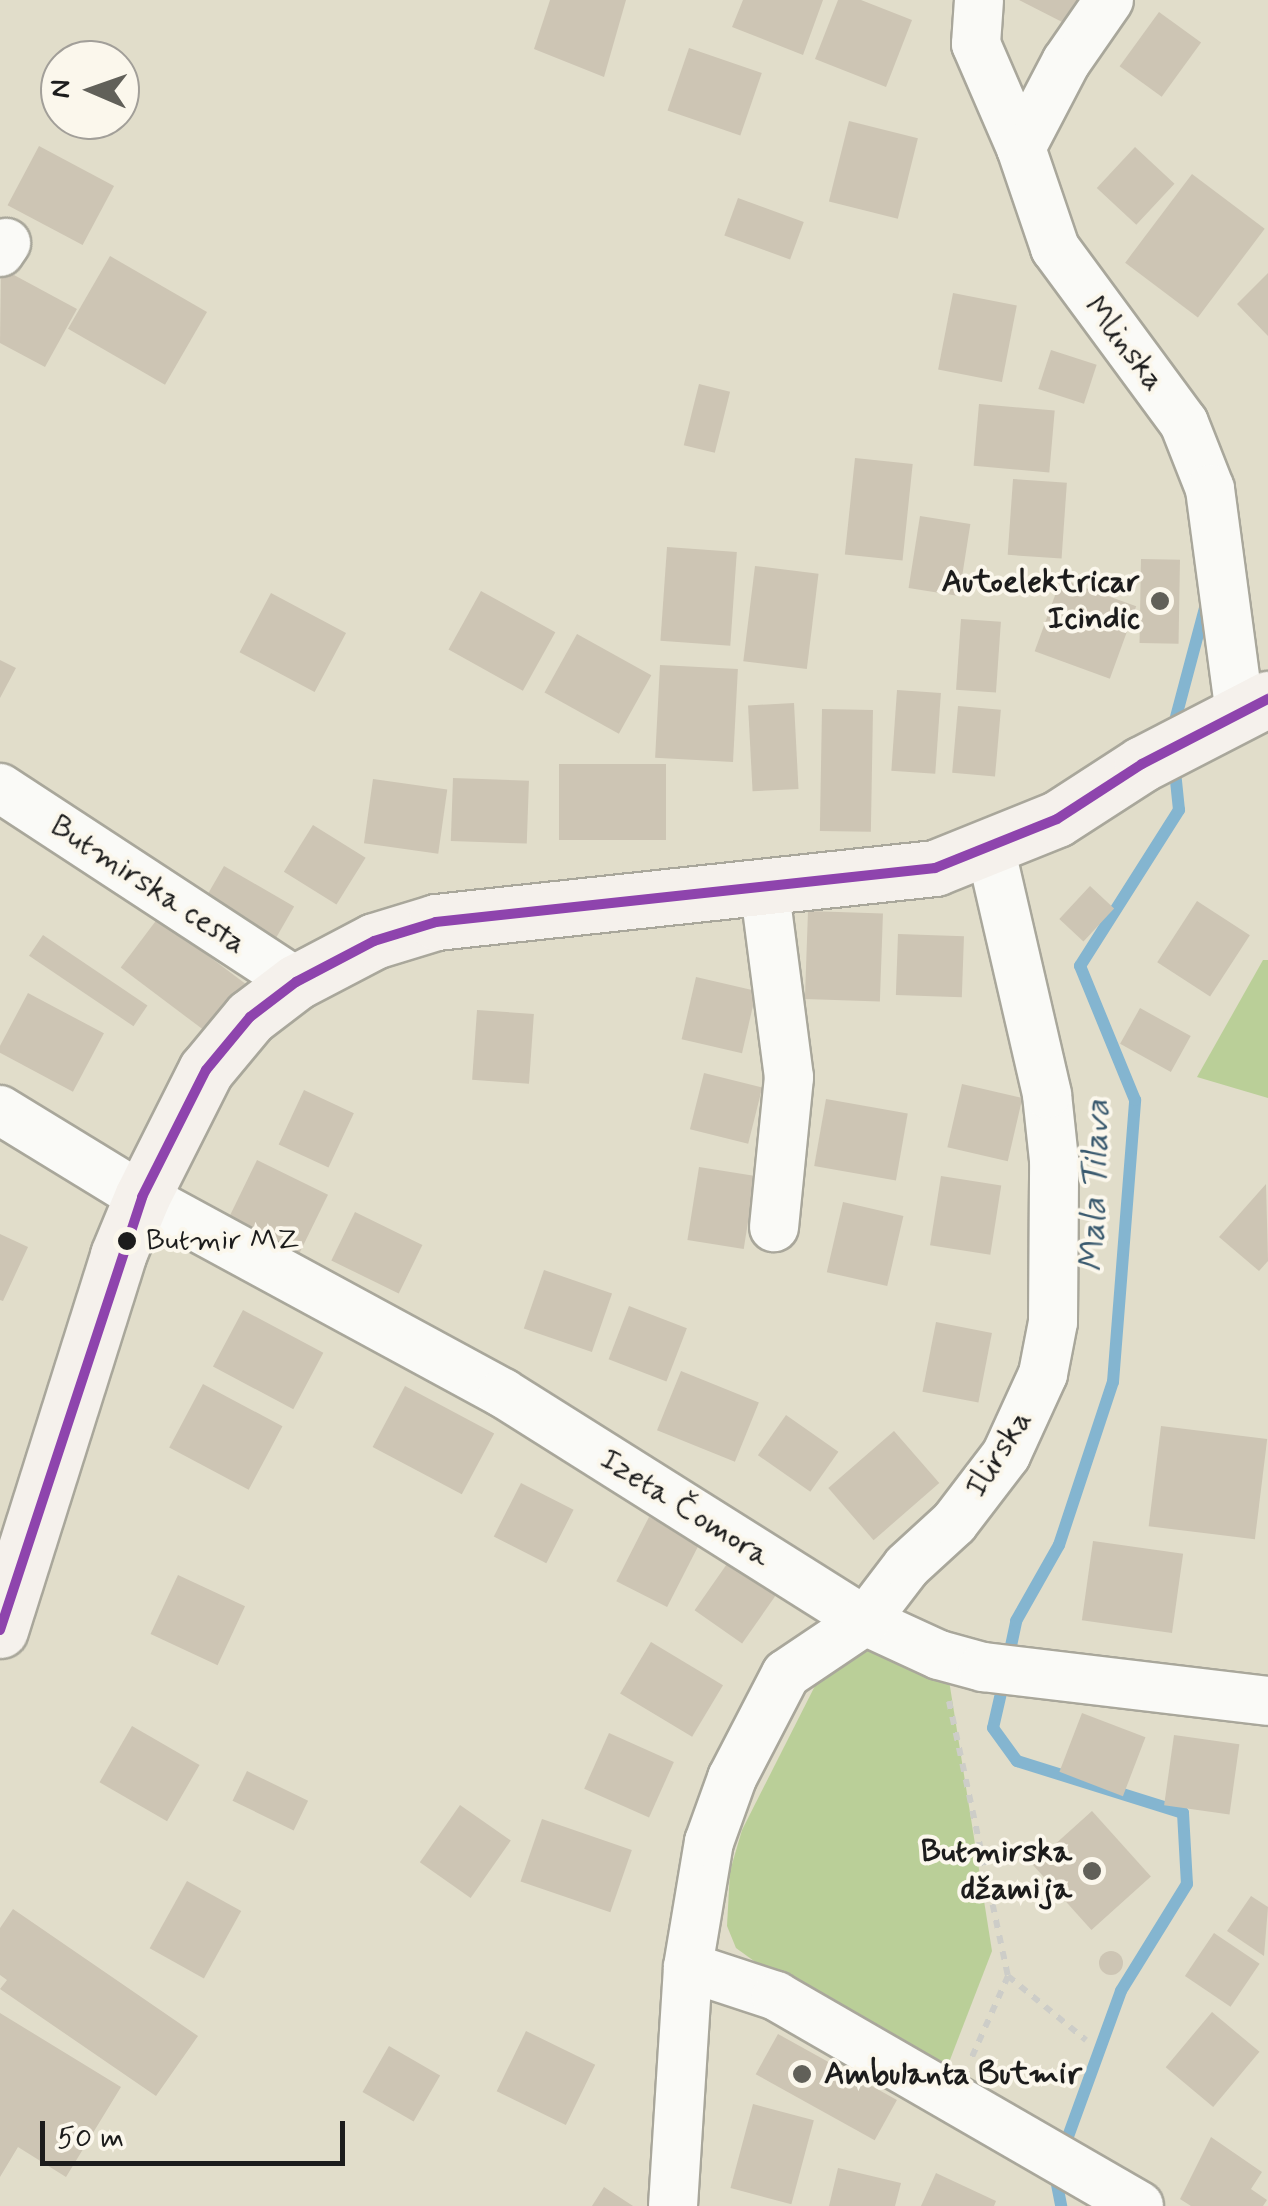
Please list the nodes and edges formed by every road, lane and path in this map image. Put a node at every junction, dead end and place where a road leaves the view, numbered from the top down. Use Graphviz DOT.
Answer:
graph roads {
  1 [pos="979,0"];
  2 [pos="1109,0"];
  3 [pos="1007,118"];
  4 [pos="1235,715"];
  5 [pos="0,788"];
  6 [pos="992,851"];
  7 [pos="764,885"];
  8 [pos="296,982"];
  9 [pos="0,1110"];
  10 [pos="142,1198"];
  11 [pos="774,1227"];
  12 [pos="865,1622"];
  13 [pos="0,1630"];
  14 [pos="961,1661"];
  15 [pos="1268,1702"];
  16 [pos="688,1967"];
  17 [pos="1008,1976"];
  18 [pos="1086,2040"];
  19 [pos="955,2097"];
  20 [pos="673,2206"];
  21 [pos="1139,2206"];
  1 -- 3 [label="street, Mlinska"];
  2 -- 3 [label="street"];
  3 -- 4 [label="street, Mlinska"];
  4 -- 6 [label="street"];
  5 -- 8 [label="street, Butmirska cesta"];
  6 -- 7 [label="street"];
  6 -- 12 [label="street, Ilirska"];
  7 -- 8 [label="street"];
  7 -- 11 [label="street"];
  8 -- 10 [label="street"];
  9 -- 10 [label="street, Izeta Čomora"];
  10 -- 12 [label="street, Izeta Čomora"];
  10 -- 13 [label="street"];
  12 -- 14 [label="street, Izeta Čomora"];
  12 -- 16 [label="street, Ilirska"];
  14 -- 15 [label="street, Izeta Čomora"];
  14 -- 17 [label="path"];
  16 -- 19 [label="street"];
  16 -- 20 [label="street, Ilirska"];
  17 -- 18 [label="path"];
  17 -- 19 [label="path"];
  19 -- 21 [label="street"];
}
